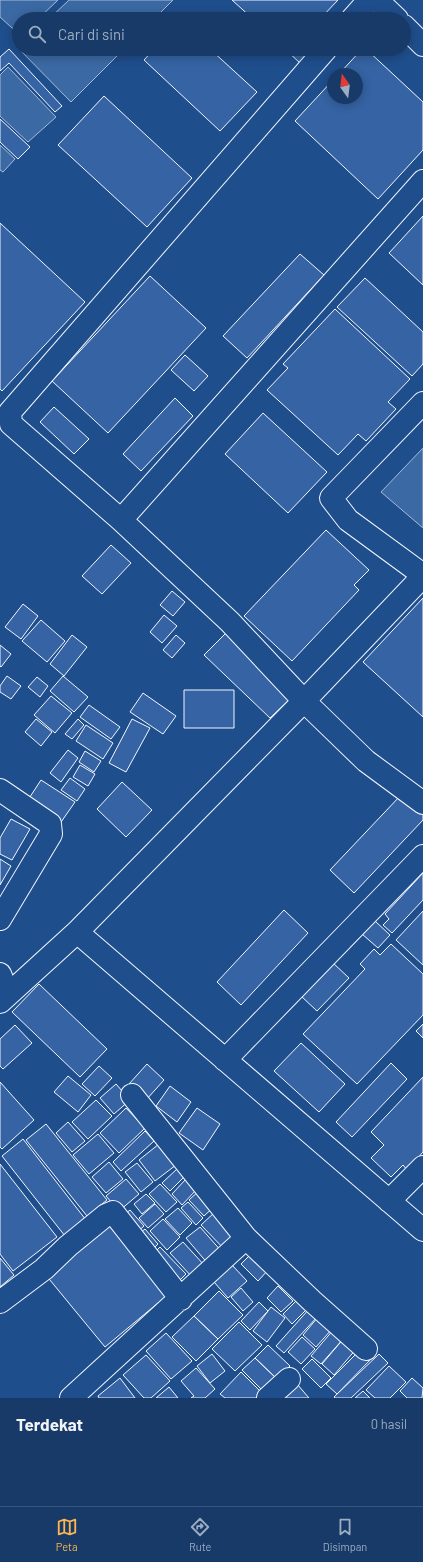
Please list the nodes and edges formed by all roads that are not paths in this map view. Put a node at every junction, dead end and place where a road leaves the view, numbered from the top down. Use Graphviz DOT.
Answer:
graph roads {
  1 [pos="369,0"];
  2 [pos="377,0"];
  3 [pos="358,12"];
  4 [pos="390,12"];
  5 [pos="411,33"];
  6 [pos="423,44"];
  7 [pos="320,56"];
  8 [pos="423,181"];
  9 [pos="423,404"];
  10 [pos="121,520"];
  11 [pos="423,576"];
  12 [pos="304,701"];
  13 [pos="0,790"];
  14 [pos="423,803"];
  15 [pos="423,856"];
  16 [pos="0,919"];
  17 [pos="77,932"];
  18 [pos="0,974"];
  19 [pos="4,998"];
  20 [pos="225,1060"];
  21 [pos="132,1095"];
  22 [pos="423,1167"];
  23 [pos="389,1201"];
  24 [pos="423,1230"];
  25 [pos="246,1238"];
  26 [pos="181,1299"];
  27 [pos="0,1302"];
  28 [pos="366,1349"];
  29 [pos="289,1379"];
  30 [pos="71,1398"];
  31 [pos="268,1398"];
  1 -- 3 [label="street"];
  2 -- 4 [label="street"];
  5 -- 6 [label="street"];
  7 -- 10 [label="street"];
  8 -- 10 [label="street"];
  9 -- 11 [label="street"];
  10 -- 12 [label="street"];
  11 -- 12 [label="street"];
  12 -- 14 [label="street"];
  12 -- 17 [label="street"];
  13 -- 16 [label="street"];
  15 -- 20 [label="street"];
  17 -- 19 [label="street"];
  17 -- 20 [label="street"];
  18 -- 19 [label="street"];
  20 -- 23 [label="street"];
  21 -- 25 [label="street"];
  22 -- 23 [label="street"];
  23 -- 24 [label="street"];
  25 -- 26 [label="street"];
  25 -- 28 [label="street"];
  26 -- 27 [label="street"];
  26 -- 30 [label="street"];
  29 -- 31 [label="street"];
}
